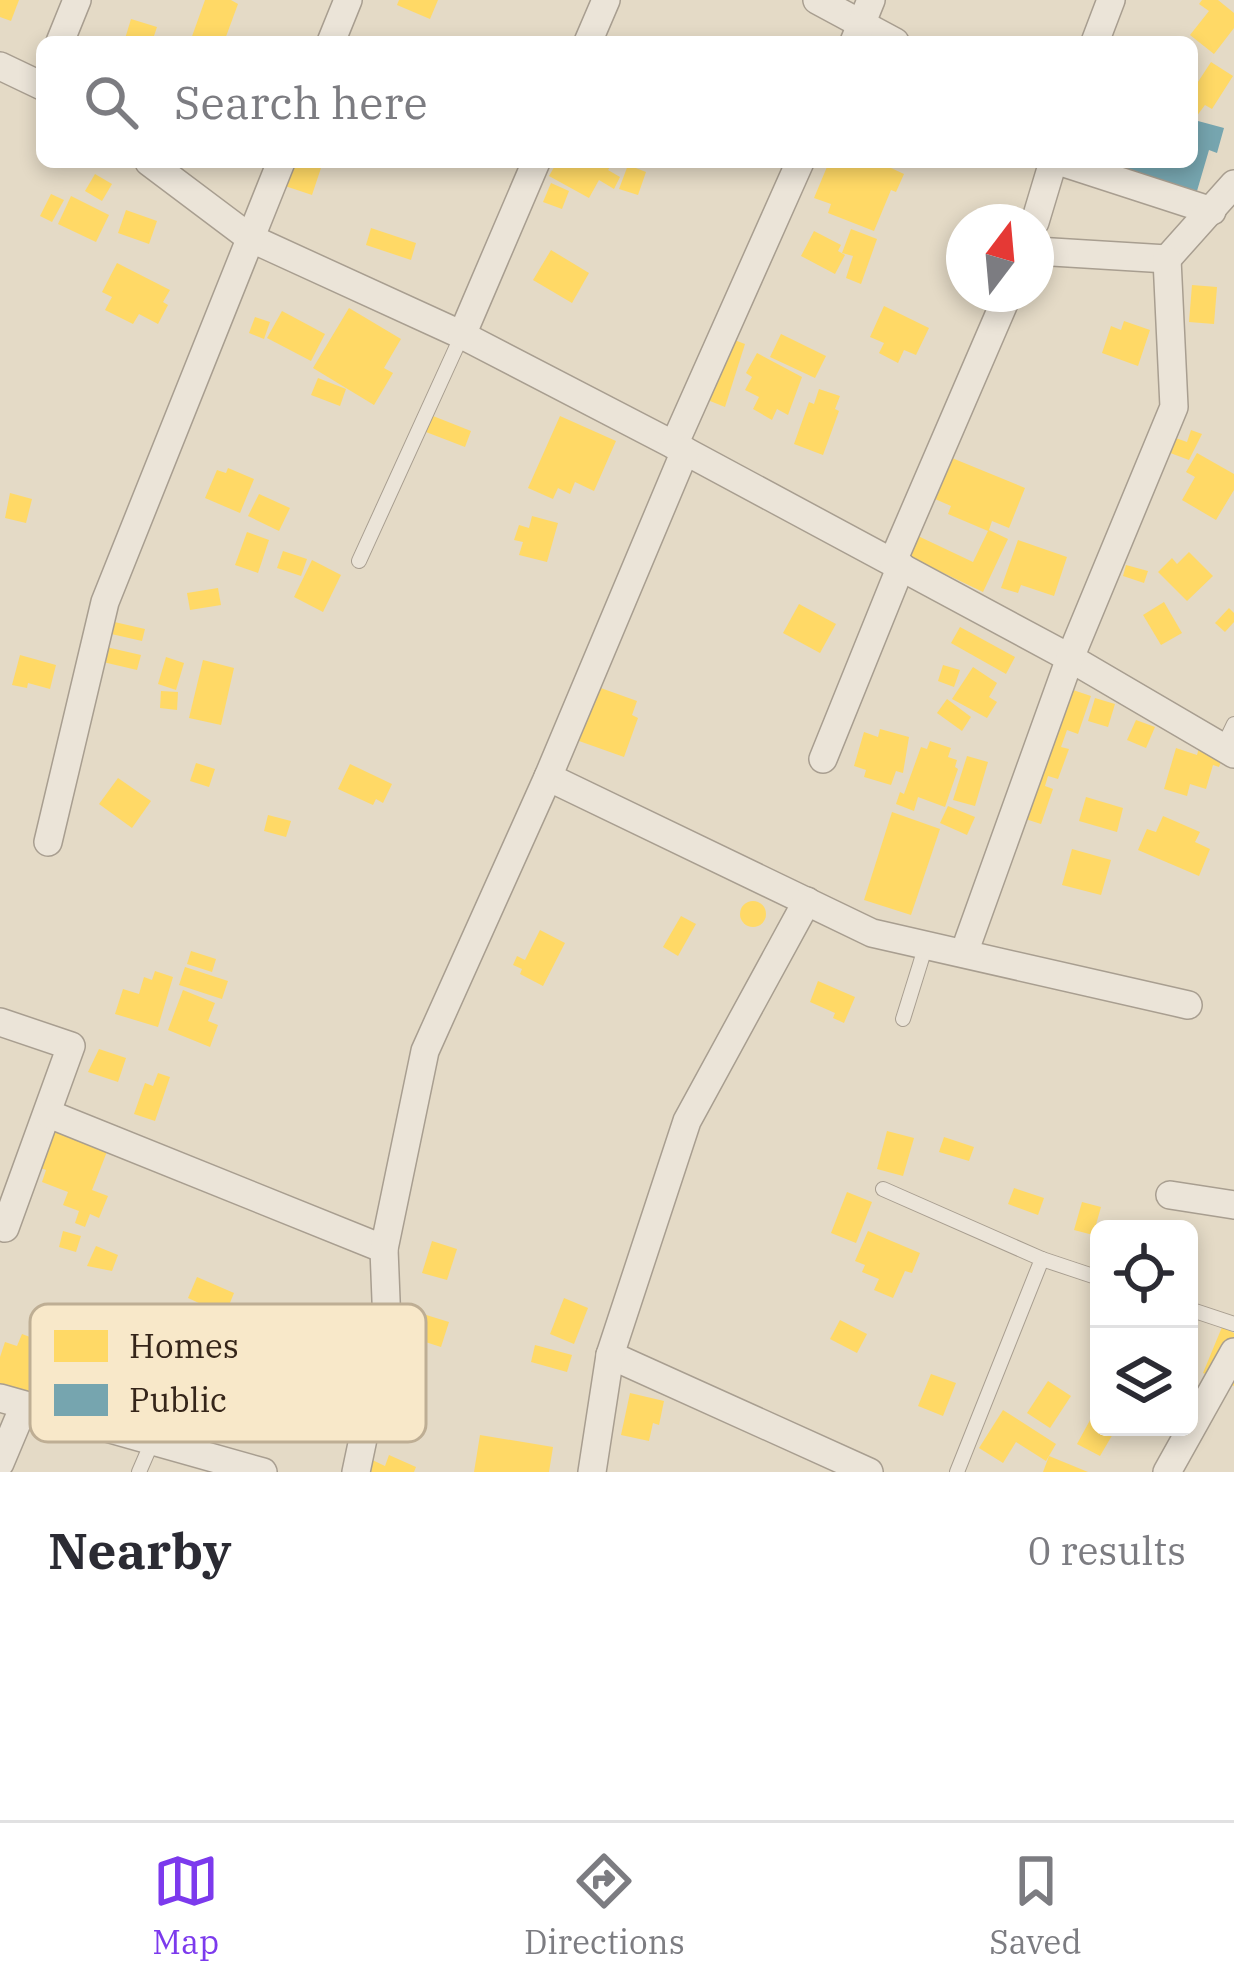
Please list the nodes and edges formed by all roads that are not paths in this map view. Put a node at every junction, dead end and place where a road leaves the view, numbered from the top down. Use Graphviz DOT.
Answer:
graph roads {
  1 [pos="77,0"];
  2 [pos="348,0"];
  3 [pos="606,0"];
  4 [pos="818,0"];
  5 [pos="1111,0"];
  6 [pos="862,22"];
  7 [pos="62,36"];
  8 [pos="333,36"];
  9 [pos="591,36"];
  10 [pos="1097,36"];
  11 [pos="0,66"];
  12 [pos="36,82"];
  13 [pos="156,168"];
  14 [pos="279,168"];
  15 [pos="533,168"];
  16 [pos="797,168"];
  17 [pos="1055,168"];
  18 [pos="1076,168"];
  19 [pos="1234,184"];
  20 [pos="1042,204"];
  21 [pos="1212,211"];
  22 [pos="250,238"];
  23 [pos="1054,251"];
  24 [pos="1167,259"];
  25 [pos="1001,312"];
  26 [pos="462,335"];
  27 [pos="679,448"];
  28 [pos="359,562"];
  29 [pos="897,564"];
  30 [pos="1070,658"];
  31 [pos="1230,743"];
  32 [pos="823,759"];
  33 [pos="548,777"];
  34 [pos="48,842"];
  35 [pos="807,901"];
  36 [pos="926,945"];
  37 [pos="964,953"];
  38 [pos="1188,1005"];
  39 [pos="903,1019"];
  40 [pos="0,1022"];
  41 [pos="49,1114"];
  42 [pos="883,1189"];
  43 [pos="1170,1195"];
  44 [pos="1234,1204"];
  45 [pos="5,1228"];
  46 [pos="384,1250"];
  47 [pos="1042,1259"];
  48 [pos="1090,1275"];
  49 [pos="386,1304"];
  50 [pos="1198,1312"];
  51 [pos="1234,1324"];
  52 [pos="1234,1352"];
  53 [pos="610,1355"];
  54 [pos="12,1402"];
  55 [pos="152,1442"];
  56 [pos="362,1442"];
  57 [pos="0,1463"];
  58 [pos="854,1469"];
  59 [pos="139,1472"];
  60 [pos="263,1472"];
  61 [pos="356,1472"];
  62 [pos="592,1472"];
  63 [pos="958,1472"];
  64 [pos="1167,1472"];
  1 -- 7 [label="street"];
  2 -- 8 [label="street"];
  3 -- 9 [label="street"];
  4 -- 6 [label="street"];
  5 -- 10 [label="street"];
  11 -- 12 [label="street"];
  13 -- 22 [label="street"];
  14 -- 22 [label="street"];
  15 -- 26 [label="street"];
  16 -- 27 [label="street"];
  17 -- 20 [label="street"];
  18 -- 21 [label="street"];
  19 -- 21 [label="street"];
  21 -- 24 [label="street"];
  22 -- 26 [label="street"];
  22 -- 34 [label="street"];
  23 -- 24 [label="street"];
  24 -- 30 [label="street"];
  25 -- 29 [label="street"];
  26 -- 27 [label="street"];
  26 -- 28 [label="lane"];
  27 -- 29 [label="street"];
  27 -- 33 [label="street"];
  29 -- 30 [label="street"];
  29 -- 32 [label="street"];
  30 -- 31 [label="street"];
  30 -- 37 [label="street"];
  33 -- 35 [label="street"];
  33 -- 46 [label="street"];
  35 -- 36 [label="street"];
  35 -- 53 [label="street"];
  36 -- 37 [label="street"];
  36 -- 39 [label="lane"];
  37 -- 38 [label="street"];
  40 -- 41 [label="street"];
  41 -- 45 [label="street"];
  41 -- 46 [label="street"];
  42 -- 47 [label="lane"];
  43 -- 44 [label="street"];
  46 -- 49 [label="street"];
  47 -- 48 [label="lane"];
  47 -- 63 [label="lane"];
  50 -- 51 [label="lane"];
  52 -- 64 [label="street"];
  53 -- 58 [label="street"];
  53 -- 62 [label="street"];
  54 -- 57 [label="street"];
  55 -- 59 [label="lane"];
  55 -- 60 [label="street"];
  56 -- 61 [label="street"];
}
